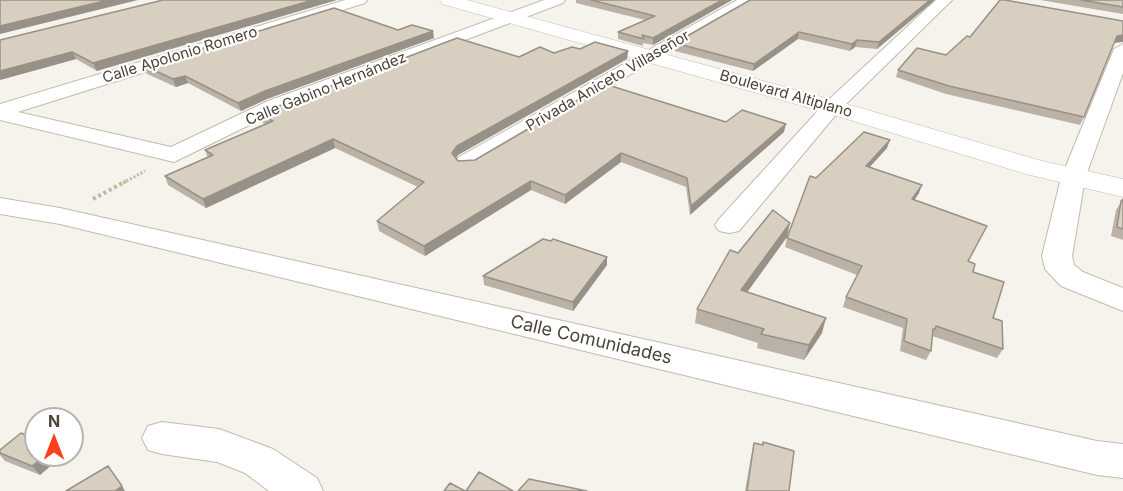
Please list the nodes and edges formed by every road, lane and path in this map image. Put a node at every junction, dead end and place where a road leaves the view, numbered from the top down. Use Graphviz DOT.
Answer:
graph roads {
  1 [pos="360,0"];
  2 [pos="448,0"];
  3 [pos="558,0"];
  4 [pos="748,0"];
  5 [pos="945,0"];
  6 [pos="511,18"];
  7 [pos="1123,49"];
  8 [pos="651,56"];
  9 [pos="832,107"];
  10 [pos="0,112"];
  11 [pos="174,155"];
  12 [pos="467,162"];
  13 [pos="1073,178"];
  14 [pos="1123,188"];
  15 [pos="0,206"];
  16 [pos="60,216"];
  17 [pos="729,225"];
  18 [pos="1123,300"];
  19 [pos="162,438"];
  20 [pos="1123,461"];
  21 [pos="302,491"];
  1 -- 10 [label="street, Calle Apolonio Romero"];
  2 -- 6 [label="street, Boulevard Altiplano"];
  3 -- 6 [label="street, Calle Gabino Hernández"];
  4 -- 8 [label="street, Privada Aniceto Villaseñor"];
  5 -- 9 [label="street"];
  6 -- 8 [label="street, Boulevard Altiplano"];
  6 -- 11 [label="street, Calle Gabino Hernández"];
  7 -- 13 [label="street"];
  8 -- 9 [label="street, Boulevard Altiplano"];
  8 -- 12 [label="street, Privada Aniceto Villaseñor"];
  9 -- 13 [label="street, Boulevard Altiplano"];
  9 -- 17 [label="street"];
  10 -- 11 [label="street"];
  11 -- 16 [label="path"];
  13 -- 14 [label="street, Boulevard Altiplano"];
  13 -- 18 [label="street"];
  15 -- 16 [label="street"];
  16 -- 20 [label="street, Calle Comunidades"];
  19 -- 21 [label="street"];
}
